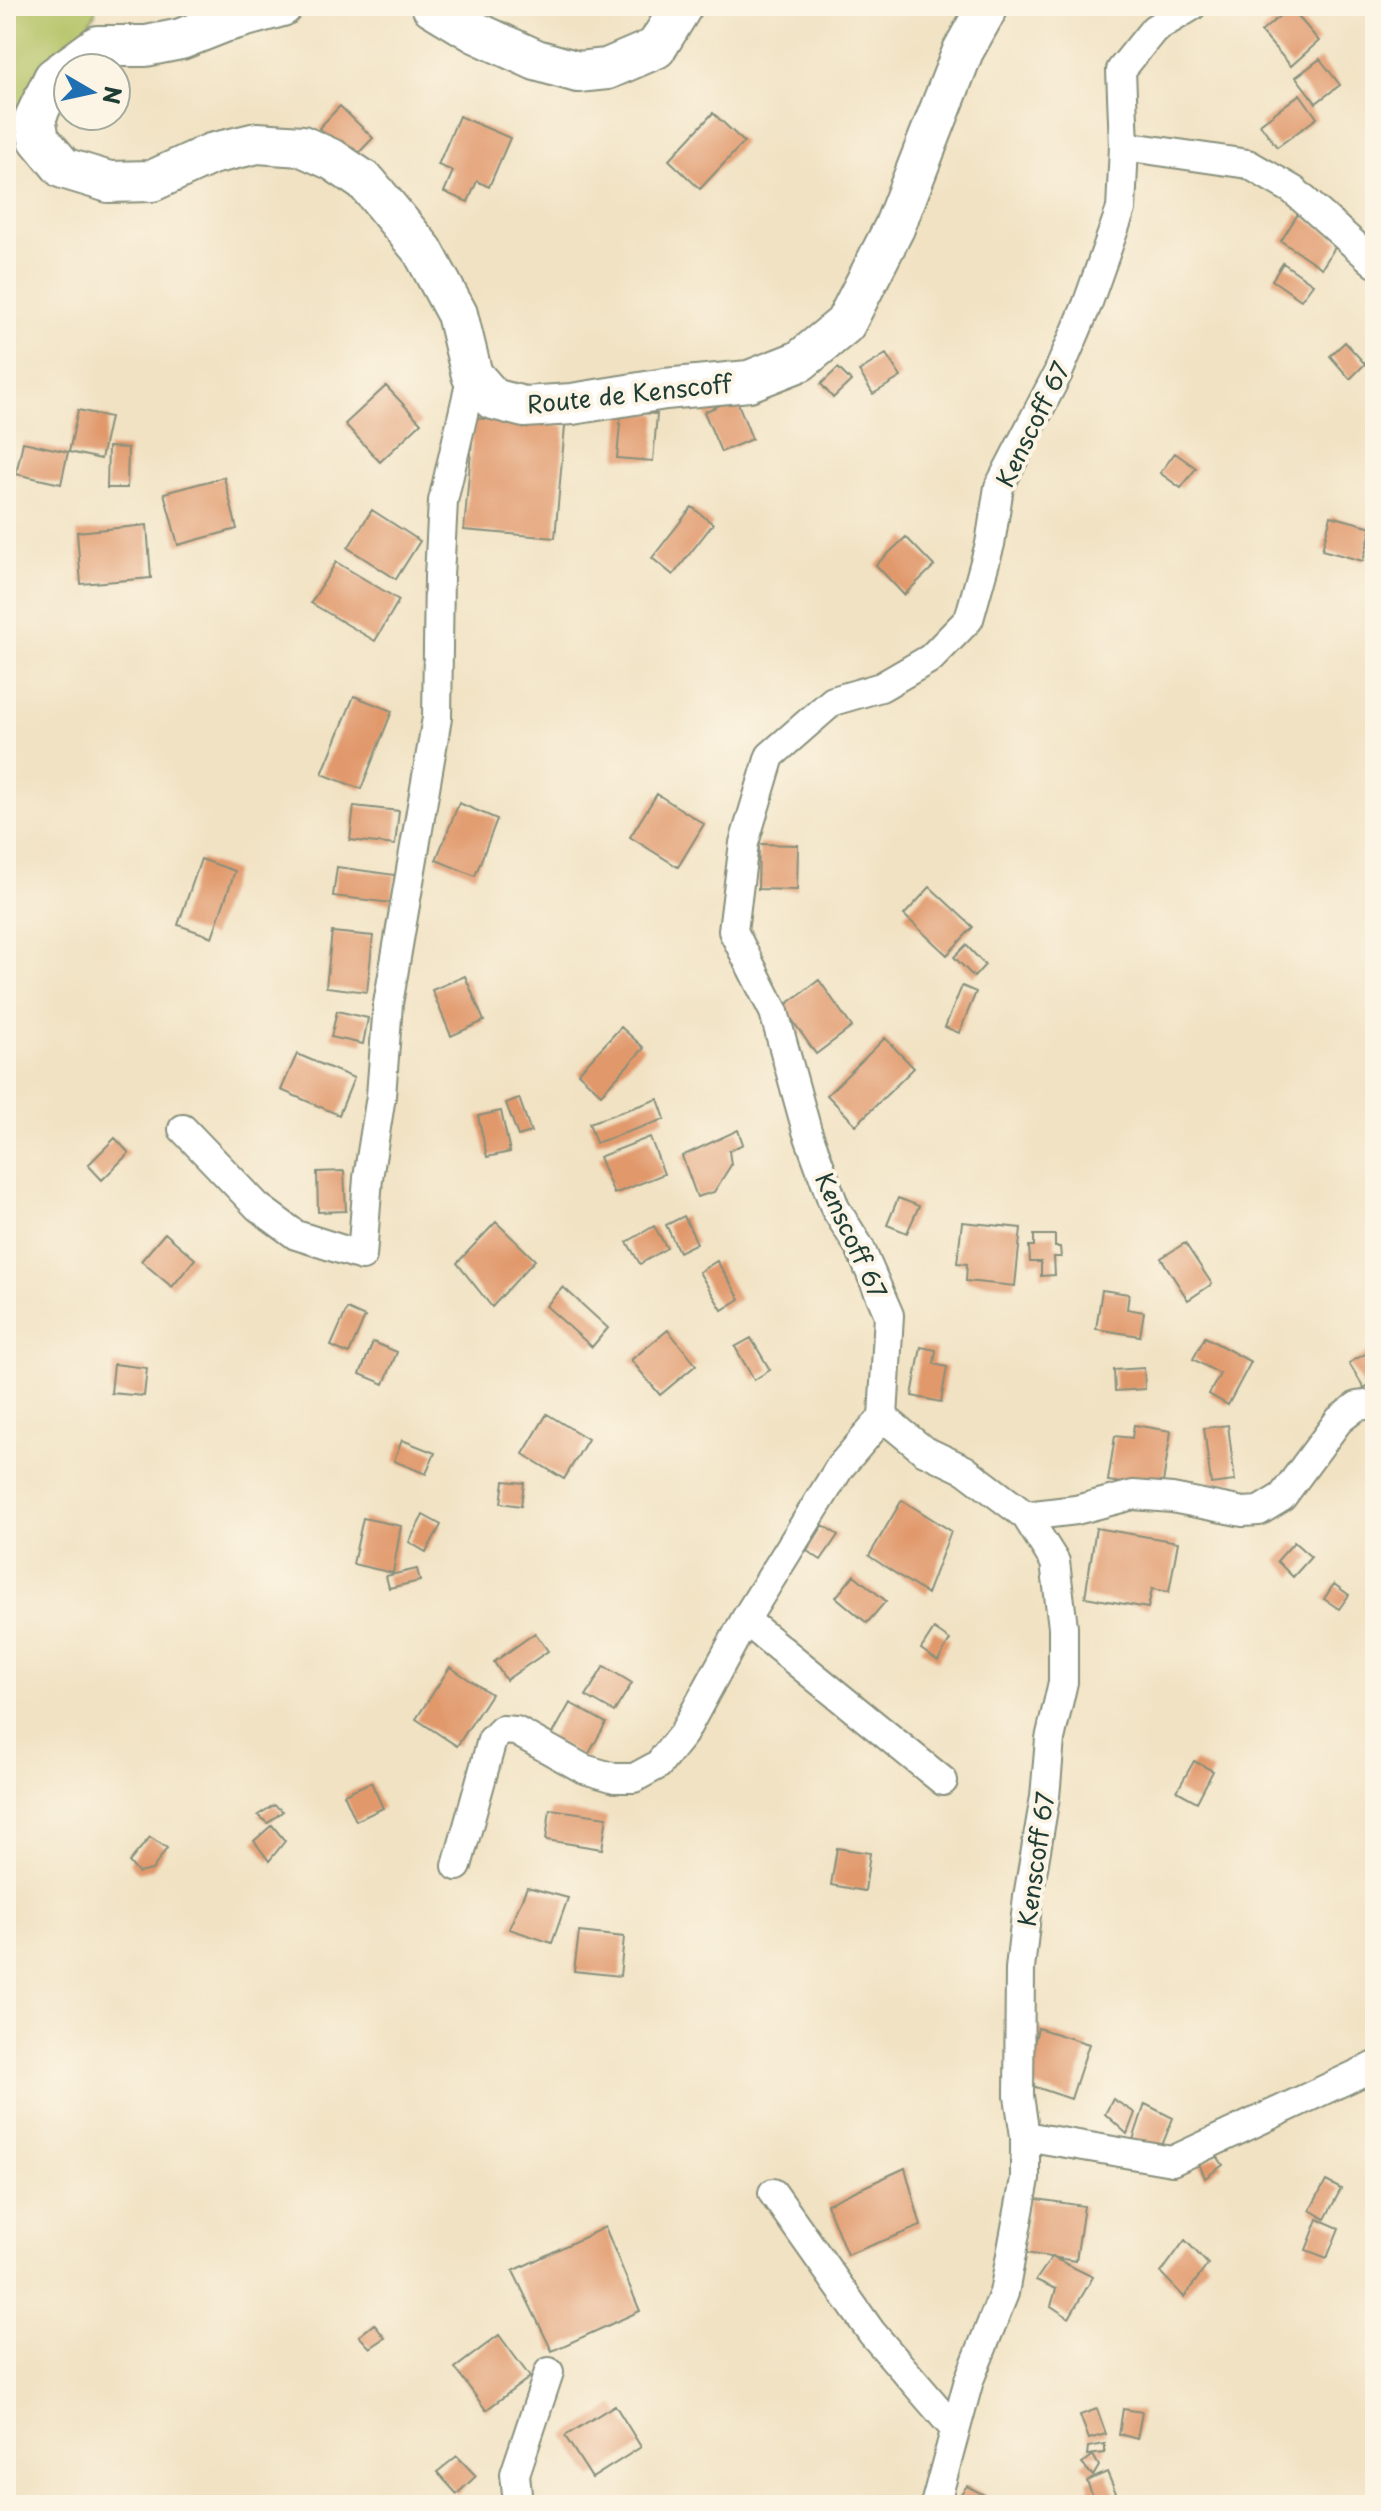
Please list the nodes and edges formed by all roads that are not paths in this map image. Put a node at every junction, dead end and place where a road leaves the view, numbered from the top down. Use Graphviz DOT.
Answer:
graph roads {
  1 [pos="282,6"];
  2 [pos="432,6"];
  3 [pos="682,6"];
  4 [pos="988,6"];
  5 [pos="1192,6"];
  6 [pos="1124,146"];
  7 [pos="1375,263"];
  8 [pos="472,375"];
  9 [pos="183,1129"];
  10 [pos="1375,1404"];
  11 [pos="883,1417"];
  12 [pos="1026,1516"];
  13 [pos="745,1620"];
  14 [pos="943,1781"];
  15 [pos="457,1866"];
  16 [pos="1375,2066"];
  17 [pos="1025,2136"];
  18 [pos="773,2193"];
  19 [pos="549,2372"];
  20 [pos="954,2428"];
  21 [pos="518,2505"];
  22 [pos="935,2505"];
  1 -- 8 [label="main road"];
  2 -- 3 [label="main road"];
  4 -- 8 [label="main road, Route de Kenscoff"];
  5 -- 6 [label="street, Kenscoff 67"];
  6 -- 7 [label="street"];
  6 -- 11 [label="street, Kenscoff 67"];
  8 -- 9 [label="street"];
  10 -- 12 [label="street"];
  11 -- 12 [label="street, Kenscoff 67"];
  11 -- 13 [label="street"];
  12 -- 17 [label="street, Kenscoff 67"];
  13 -- 14 [label="street"];
  13 -- 15 [label="street"];
  16 -- 17 [label="street"];
  17 -- 20 [label="street, Kenscoff 67"];
  18 -- 20 [label="street"];
  19 -- 21 [label="street"];
  20 -- 22 [label="street, Kenscoff 67"];
}
